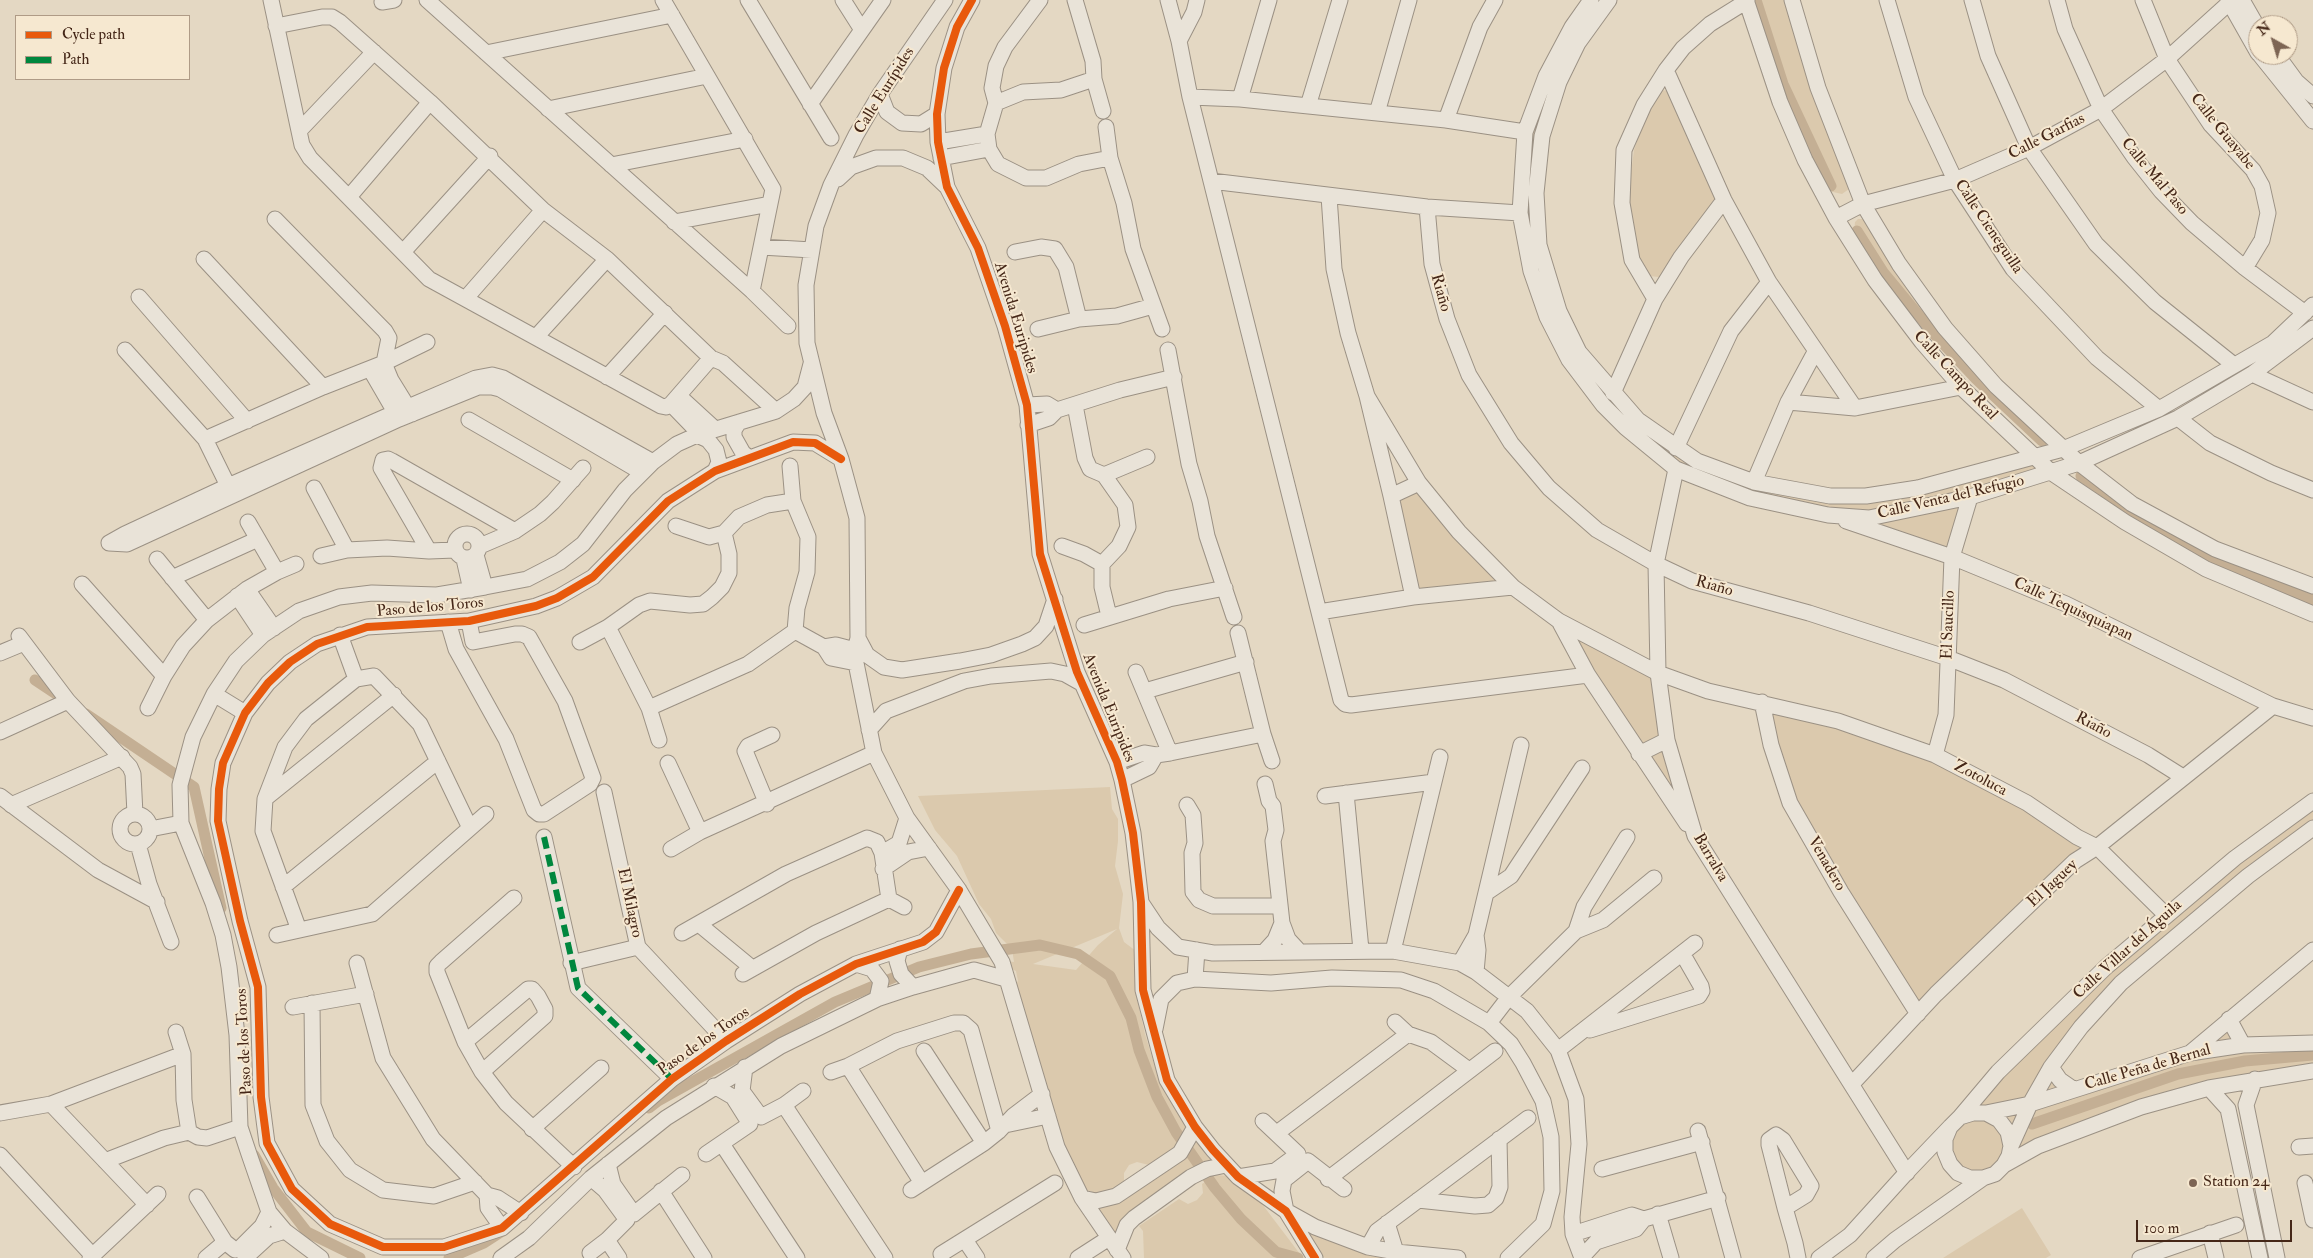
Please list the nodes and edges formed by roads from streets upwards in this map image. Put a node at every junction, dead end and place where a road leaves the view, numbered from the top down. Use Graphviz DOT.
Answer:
graph roads {
  1 [pos="271,0"];
  2 [pos="427,0"];
  3 [pos="663,0"];
  4 [pos="748,0"];
  5 [pos="843,0"];
  6 [pos="883,0"];
  7 [pos="945,0"];
  8 [pos="972,0"];
  9 [pos="1040,0"];
  10 [pos="1076,0"];
  11 [pos="1168,0"];
  12 [pos="1197,0"];
  13 [pos="1269,0"];
  14 [pos="1340,0"];
  15 [pos="1409,0"];
  16 [pos="1482,0"];
  17 [pos="1496,0"];
  18 [pos="1590,0"];
  19 [pos="1608,0"];
  20 [pos="1747,0"];
  21 [pos="1792,0"];
  22 [pos="1887,0"];
  23 [pos="1972,0"];
  24 [pos="2057,0"];
  25 [pos="2143,0"];
  26 [pos="2233,1"];
  27 [pos="672,15"];
  28 [pos="2248,17"];
  29 [pos="276,26"];
  30 [pos="1480,27"];
  31 [pos="862,30"];
  32 [pos="2248,32"];
  33 [pos="1179,41"];
  34 [pos="374,52"];
  35 [pos="486,53"];
  36 [pos="2167,59"];
  37 [pos="2268,65"];
  38 [pos="2284,65"];
  39 [pos="1666,70"];
  40 [pos="707,76"];
  41 [pos="1094,79"];
  42 [pos="880,94"];
  43 [pos="2313,96"];
  44 [pos="1190,97"];
  45 [pos="1240,99"];
  46 [pos="430,102"];
  47 [pos="996,103"];
  48 [pos="810,104"];
  49 [pos="1308,106"];
  50 [pos="548,109"];
  51 [pos="2102,109"];
  52 [pos="1103,111"];
  53 [pos="1377,113"];
  54 [pos="937,114"];
  55 [pos="1446,120"];
  56 [pos="2313,121"];
  57 [pos="1106,127"];
  58 [pos="299,131"];
  59 [pos="1526,132"];
  60 [pos="831,138"];
  61 [pos="745,139"];
  62 [pos="988,141"];
  63 [pos="938,142"];
  64 [pos="2029,148"];
  65 [pos="490,156"];
  66 [pos="941,158"];
  67 [pos="1110,158"];
  68 [pos="612,165"];
  69 [pos="1955,180"];
  70 [pos="1211,181"];
  71 [pos="831,185"];
  72 [pos="947,187"];
  73 [pos="349,196"];
  74 [pos="1329,196"];
  75 [pos="1724,200"];
  76 [pos="770,204"];
  77 [pos="1863,204"];
  78 [pos="1426,207"];
  79 [pos="543,210"];
  80 [pos="1520,213"];
  81 [pos="1836,218"];
  82 [pos="275,219"];
  83 [pos="674,222"];
  84 [pos="761,247"];
  85 [pos="812,250"];
  86 [pos="402,252"];
  87 [pos="1015,252"];
  88 [pos="204,259"];
  89 [pos="607,259"];
  90 [pos="2245,268"];
  91 [pos="1769,282"];
  92 [pos="752,290"];
  93 [pos="139,296"];
  94 [pos="466,298"];
  95 [pos="1655,299"];
  96 [pos="1153,306"];
  97 [pos="2309,309"];
  98 [pos="665,312"];
  99 [pos="1079,319"];
  100 [pos="788,326"];
  101 [pos="2313,328"];
  102 [pos="1038,329"];
  103 [pos="1162,329"];
  104 [pos="536,338"];
  105 [pos="427,342"];
  106 [pos="124,350"];
  107 [pos="1168,350"];
  108 [pos="1815,352"];
  109 [pos="711,358"];
  110 [pos="811,364"];
  111 [pos="2234,365"];
  112 [pos="377,366"];
  113 [pos="2252,374"];
  114 [pos="607,377"];
  115 [pos="1174,377"];
  116 [pos="323,387"];
  117 [pos="1962,387"];
  118 [pos="1613,393"];
  119 [pos="1366,396"];
  120 [pos="675,400"];
  121 [pos="1788,402"];
  122 [pos="2313,402"];
  123 [pos="1027,404"];
  124 [pos="1075,405"];
  125 [pos="1855,408"];
  126 [pos="2159,409"];
  127 [pos="1057,410"];
  128 [pos="776,411"];
  129 [pos="403,414"];
  130 [pos="2178,418"];
  131 [pos="469,420"];
  132 [pos="247,421"];
  133 [pos="739,422"];
  134 [pos="1028,425"];
  135 [pos="704,433"];
  136 [pos="205,439"];
  137 [pos="1676,448"];
  138 [pos="2063,448"];
  139 [pos="1147,457"];
  140 [pos="2034,457"];
  141 [pos="750,458"];
  142 [pos="841,459"];
  143 [pos="653,462"];
  144 [pos="2079,463"];
  145 [pos="790,466"];
  146 [pos="583,468"];
  147 [pos="1676,469"];
  148 [pos="715,471"];
  149 [pos="641,472"];
  150 [pos="2052,473"];
  151 [pos="1104,475"];
  152 [pos="574,480"];
  153 [pos="1754,482"];
  154 [pos="1419,483"];
  155 [pos="314,488"];
  156 [pos="2313,490"];
  157 [pos="230,491"];
  158 [pos="1391,496"];
  159 [pos="1830,496"];
  160 [pos="1970,497"];
  161 [pos="792,501"];
  162 [pos="1828,515"];
  163 [pos="248,522"];
  164 [pos="676,526"];
  165 [pos="515,530"];
  166 [pos="724,533"];
  167 [pos="126,539"];
  168 [pos="258,539"];
  169 [pos="1062,546"];
  170 [pos="347,550"];
  171 [pos="429,551"];
  172 [pos="469,552"];
  173 [pos="322,556"];
  174 [pos="1952,557"];
  175 [pos="156,559"];
  176 [pos="296,564"];
  177 [pos="1102,564"];
  178 [pos="1656,564"];
  179 [pos="277,572"];
  180 [pos="172,578"];
  181 [pos="82,584"];
  182 [pos="2313,586"];
  183 [pos="1513,587"];
  184 [pos="1225,588"];
  185 [pos="478,589"];
  186 [pos="242,592"];
  187 [pos="1413,597"];
  188 [pos="1055,599"];
  189 [pos="1319,612"];
  190 [pos="2313,614"];
  191 [pos="1108,616"];
  192 [pos="1234,617"];
  193 [pos="207,620"];
  194 [pos="469,621"];
  195 [pos="1559,621"];
  196 [pos="448,622"];
  197 [pos="1084,625"];
  198 [pos="608,627"];
  199 [pos="268,631"];
  200 [pos="796,631"];
  201 [pos="1238,633"];
  202 [pos="340,635"];
  203 [pos="473,642"];
  204 [pos="580,642"];
  205 [pos="456,649"];
  206 [pos="856,650"];
  207 [pos="0,653"];
  208 [pos="1948,658"];
  209 [pos="1246,662"];
  210 [pos="1136,672"];
  211 [pos="1658,673"];
  212 [pos="1588,675"];
  213 [pos="164,676"];
  214 [pos="356,679"];
  215 [pos="1082,683"];
  216 [pos="1145,691"];
  217 [pos="214,694"];
  218 [pos="394,695"];
  219 [pos="68,701"];
  220 [pos="1762,702"];
  221 [pos="2273,706"];
  222 [pos="148,708"];
  223 [pos="649,708"];
  224 [pos="245,713"];
  225 [pos="2313,718"];
  226 [pos="869,730"];
  227 [pos="0,732"];
  228 [pos="772,734"];
  229 [pos="1263,734"];
  230 [pos="659,740"];
  231 [pos="1667,740"];
  232 [pos="1521,745"];
  233 [pos="874,753"];
  234 [pos="1163,754"];
  235 [pos="1639,754"];
  236 [pos="1934,755"];
  237 [pos="122,757"];
  238 [pos="1440,757"];
  239 [pos="438,761"];
  240 [pos="1272,761"];
  241 [pos="1117,762"];
  242 [pos="668,763"];
  243 [pos="1582,768"];
  244 [pos="2183,777"];
  245 [pos="1122,780"];
  246 [pos="1434,782"];
  247 [pos="1265,784"];
  248 [pos="604,792"];
  249 [pos="1346,793"];
  250 [pos="1324,796"];
  251 [pos="265,799"];
  252 [pos="6,800"];
  253 [pos="1187,801"];
  254 [pos="2313,801"];
  255 [pos="767,804"];
  256 [pos="135,814"];
  257 [pos="486,814"];
  258 [pos="907,818"];
  259 [pos="181,824"];
  260 [pos="470,828"];
  261 [pos="2313,828"];
  262 [pos="150,829"];
  263 [pos="700,832"];
  264 [pos="1695,836"];
  265 [pos="544,837"];
  266 [pos="1627,837"];
  267 [pos="138,844"];
  268 [pos="2097,847"];
  269 [pos="929,848"];
  270 [pos="671,849"];
  271 [pos="882,852"];
  272 [pos="883,869"];
  273 [pos="1654,878"];
  274 [pos="283,887"];
  275 [pos="960,890"];
  276 [pos="1486,893"];
  277 [pos="514,898"];
  278 [pos="889,899"];
  279 [pos="157,902"];
  280 [pos="1142,902"];
  281 [pos="1280,906"];
  282 [pos="904,907"];
  283 [pos="2166,915"];
  284 [pos="700,924"];
  285 [pos="1282,924"];
  286 [pos="299,930"];
  287 [pos="1576,931"];
  288 [pos="682,933"];
  289 [pos="277,935"];
  290 [pos="1476,935"];
  291 [pos="171,942"];
  292 [pos="1695,943"];
  293 [pos="638,947"];
  294 [pos="900,948"];
  295 [pos="1197,950"];
  296 [pos="1361,950"];
  297 [pos="2313,950"];
  298 [pos="1393,951"];
  299 [pos="1264,952"];
  300 [pos="1300,952"];
  301 [pos="1682,953"];
  302 [pos="357,963"];
  303 [pos="571,963"];
  304 [pos="1460,963"];
  305 [pos="856,964"];
  306 [pos="1476,972"];
  307 [pos="1006,979"];
  308 [pos="1195,979"];
  309 [pos="913,987"];
  310 [pos="366,994"];
  311 [pos="1509,997"];
  312 [pos="877,999"];
  313 [pos="312,1004"];
  314 [pos="293,1007"];
  315 [pos="1918,1014"];
  316 [pos="2229,1019"];
  317 [pos="1395,1022"];
  318 [pos="1489,1023"];
  319 [pos="176,1032"];
  320 [pos="1581,1032"];
  321 [pos="1154,1033"];
  322 [pos="1408,1034"];
  323 [pos="726,1041"];
  324 [pos="465,1042"];
  325 [pos="2313,1043"];
  326 [pos="2243,1045"];
  327 [pos="1558,1050"];
  328 [pos="924,1051"];
  329 [pos="1495,1051"];
  330 [pos="2190,1053"];
  331 [pos="183,1054"];
  332 [pos="848,1066"];
  333 [pos="745,1067"];
  334 [pos="2051,1067"];
  335 [pos="601,1068"];
  336 [pos="1469,1070"];
  337 [pos="2313,1071"];
  338 [pos="482,1072"];
  339 [pos="831,1072"];
  340 [pos="672,1079"];
  341 [pos="2255,1079"];
  342 [pos="1852,1084"];
  343 [pos="714,1086"];
  344 [pos="2209,1088"];
  345 [pos="2073,1089"];
  346 [pos="803,1091"];
  347 [pos="1042,1094"];
  348 [pos="51,1104"];
  349 [pos="2030,1104"];
  350 [pos="784,1105"];
  351 [pos="0,1113"];
  352 [pos="1986,1113"];
  353 [pos="1048,1116"];
  354 [pos="1528,1118"];
  355 [pos="756,1121"];
  356 [pos="1263,1122"];
  357 [pos="1955,1122"];
  358 [pos="240,1127"];
  359 [pos="1002,1128"];
  360 [pos="1195,1128"];
  361 [pos="532,1129"];
  362 [pos="189,1132"];
  363 [pos="1277,1133"];
  364 [pos="1499,1139"];
  365 [pos="984,1143"];
  366 [pos="722,1144"];
  367 [pos="2011,1146"];
  368 [pos="0,1154"];
  369 [pos="706,1154"];
  370 [pos="105,1161"];
  371 [pos="608,1164"];
  372 [pos="1226,1165"];
  373 [pos="2004,1165"];
  374 [pos="574,1167"];
  375 [pos="1602,1169"];
  376 [pos="1906,1173"];
  377 [pos="682,1175"];
  378 [pos="1280,1176"];
  379 [pos="1238,1177"];
  380 [pos="591,1178"];
  381 [pos="1983,1178"];
  382 [pos="1328,1179"];
  383 [pos="475,1182"];
  384 [pos="1055,1183"];
  385 [pos="2306,1183"];
  386 [pos="1344,1189"];
  387 [pos="661,1191"];
  388 [pos="2263,1192"];
  389 [pos="2247,1193"];
  390 [pos="158,1194"];
  391 [pos="487,1195"];
  392 [pos="197,1197"];
  393 [pos="1082,1198"];
  394 [pos="1718,1198"];
  395 [pos="1418,1200"];
  396 [pos="147,1205"];
  397 [pos="1785,1208"];
  398 [pos="269,1212"];
  399 [pos="1286,1212"];
  400 [pos="1547,1212"];
  401 [pos="521,1213"];
  402 [pos="2312,1214"];
  403 [pos="630,1217"];
  404 [pos="1572,1217"];
  405 [pos="1651,1217"];
  406 [pos="1387,1223"];
  407 [pos="2236,1224"];
  408 [pos="502,1228"];
  409 [pos="285,1231"];
  410 [pos="2210,1233"];
  411 [pos="1573,1234"];
  412 [pos="607,1240"];
  413 [pos="965,1240"];
  414 [pos="225,1242"];
  415 [pos="1368,1246"];
  416 [pos="1116,1249"];
  417 [pos="381,1252"];
  418 [pos="1396,1252"];
  419 [pos="590,1253"];
  420 [pos="941,1254"];
  421 [pos="1313,1254"];
  422 [pos="91,1257"];
  423 [pos="206,1258"];
  424 [pos="245,1258"];
  425 [pos="321,1258"];
  426 [pos="501,1258"];
  427 [pos="618,1258"];
  428 [pos="704,1258"];
  429 [pos="797,1258"];
  430 [pos="885,1258"];
  431 [pos="977,1258"];
  432 [pos="1078,1258"];
  433 [pos="1458,1258"];
  434 [pos="1508,1258"];
  435 [pos="1582,1258"];
  436 [pos="1671,1258"];
  437 [pos="1733,1258"];
  438 [pos="1798,1258"];
  439 [pos="1819,1258"];
  440 [pos="1874,1258"];
  441 [pos="2140,1258"];
  442 [pos="2216,1258"];
  443 [pos="2260,1258"];
  444 [pos="2277,1258"];
  1 -- 29 [label="street"];
  2 -- 35 [label="street"];
  3 -- 27 [label="street"];
  4 -- 48 [label="street"];
  5 -- 31 [label="street"];
  6 -- 31 [label="street"];
  7 -- 42 [label="street, Calle Eurípides"];
  8 -- 54 [label="street"];
  9 -- 47 [label="street"];
  10 -- 41 [label="street"];
  11 -- 33 [label="street"];
  12 -- 33 [label="street"];
  13 -- 45 [label="street"];
  14 -- 49 [label="street"];
  15 -- 53 [label="street"];
  16 -- 30 [label="street"];
  17 -- 30 [label="street"];
  18 -- 59 [label="street, Calle Venta del Refugio"];
  19 -- 118 [label="street, Calle Venta del Refugio"];
  20 -- 39 [label="street"];
  20 -- 81 [label="street, Calle Campo Real"];
  21 -- 77 [label="street, Calle Campo Real"];
  22 -- 69 [label="street, Calle Cieneguilla"];
  23 -- 64 [label="street"];
  24 -- 51 [label="street, Calle Mal Paso"];
  25 -- 36 [label="street, Calle Guayabe"];
  26 -- 28 [label="street"];
  26 -- 32 [label="street"];
  26 -- 36 [label="street, Calle Garfias"];
  27 -- 35 [label="street"];
  27 -- 40 [label="street"];
  29 -- 34 [label="street"];
  29 -- 58 [label="street"];
  30 -- 55 [label="street"];
  31 -- 48 [label="street"];
  33 -- 44 [label="street"];
  34 -- 46 [label="street"];
  34 -- 58 [label="street"];
  35 -- 50 [label="street"];
  36 -- 51 [label="street, Calle Garfias"];
  36 -- 90 [label="street, Calle Guayabe"];
  37 -- 56 [label="street"];
  38 -- 43 [label="street"];
  39 -- 75 [label="street"];
  39 -- 95 [label="street"];
  40 -- 50 [label="street"];
  40 -- 61 [label="street"];
  41 -- 47 [label="street"];
  41 -- 52 [label="street"];
  42 -- 54 [label="street"];
  42 -- 71 [label="street, Calle Eurípides"];
  44 -- 45 [label="street"];
  44 -- 70 [label="street"];
  45 -- 49 [label="street"];
  46 -- 65 [label="street"];
  46 -- 73 [label="street"];
  47 -- 62 [label="street"];
  48 -- 60 [label="street"];
  49 -- 53 [label="street"];
  50 -- 68 [label="street"];
  51 -- 64 [label="street, Calle Garfias"];
  51 -- 90 [label="street, Calle Mal Paso"];
  53 -- 55 [label="street"];
  54 -- 63 [label="street"];
  55 -- 59 [label="street"];
  57 -- 67 [label="street"];
  58 -- 73 [label="street"];
  59 -- 80 [label="street, Calle Venta del Refugio"];
  61 -- 68 [label="street"];
  61 -- 76 [label="street"];
  62 -- 63 [label="street"];
  62 -- 66 [label="street"];
  62 -- 67 [label="street"];
  63 -- 66 [label="street"];
  64 -- 69 [label="street, Calle Garfias"];
  64 -- 111 [label="street"];
  65 -- 79 [label="street"];
  65 -- 86 [label="street"];
  66 -- 72 [label="street"];
  67 -- 96 [label="street"];
  68 -- 83 [label="street"];
  69 -- 77 [label="street, Calle Garfias"];
  69 -- 126 [label="street, Calle Cieneguilla"];
  70 -- 74 [label="street"];
  70 -- 189 [label="street"];
  71 -- 72 [label="street"];
  71 -- 85 [label="street, Calle Eurípides"];
  72 -- 123 [label="street, Avenida Euripides"];
  73 -- 86 [label="street"];
  74 -- 78 [label="street"];
  74 -- 119 [label="street"];
  75 -- 91 [label="street"];
  75 -- 95 [label="street"];
  76 -- 83 [label="street"];
  76 -- 84 [label="street"];
  77 -- 81 [label="street, Calle Garfias"];
  77 -- 138 [label="street, Calle Campo Real"];
  78 -- 80 [label="street"];
  78 -- 178 [label="street, Riaño"];
  79 -- 89 [label="street"];
  79 -- 94 [label="street"];
  80 -- 147 [label="street, Calle Venta del Refugio"];
  81 -- 117 [label="street, Calle Campo Real"];
  82 -- 112 [label="street"];
  83 -- 92 [label="street"];
  84 -- 85 [label="street"];
  84 -- 92 [label="street"];
  85 -- 110 [label="street, Calle Eurípides"];
  86 -- 94 [label="street"];
  87 -- 99 [label="street"];
  88 -- 116 [label="street"];
  89 -- 98 [label="street"];
  89 -- 104 [label="street"];
  90 -- 97 [label="street, Calle Mal Paso"];
  91 -- 108 [label="street"];
  91 -- 137 [label="street"];
  92 -- 100 [label="street"];
  93 -- 132 [label="street"];
  94 -- 104 [label="street"];
  95 -- 118 [label="street"];
  96 -- 99 [label="street"];
  96 -- 103 [label="street"];
  97 -- 111 [label="street, Calle Venta del Refugio"];
  98 -- 109 [label="street"];
  98 -- 114 [label="street"];
  99 -- 102 [label="street"];
  101 -- 113 [label="street, Calle Venta del Refugio"];
  104 -- 114 [label="street"];
  105 -- 112 [label="street"];
  106 -- 136 [label="street"];
  107 -- 115 [label="street"];
  108 -- 121 [label="street"];
  108 -- 125 [label="street"];
  109 -- 120 [label="street"];
  109 -- 128 [label="street"];
  110 -- 128 [label="street"];
  110 -- 142 [label="street, Calle Eurípides"];
  111 -- 126 [label="street, Calle Venta del Refugio"];
  112 -- 116 [label="street"];
  112 -- 129 [label="street"];
  113 -- 122 [label="street"];
  113 -- 130 [label="street, Calle Venta del Refugio"];
  114 -- 120 [label="street"];
  115 -- 124 [label="street"];
  115 -- 184 [label="street"];
  116 -- 132 [label="street"];
  117 -- 125 [label="street"];
  117 -- 140 [label="street, Calle Campo Real"];
  118 -- 137 [label="street, Calle Venta del Refugio"];
  119 -- 154 [label="street, Zotoluca"];
  119 -- 158 [label="street"];
  120 -- 135 [label="street"];
  121 -- 125 [label="street"];
  121 -- 153 [label="street"];
  123 -- 127 [label="street"];
  123 -- 134 [label="street, Avenida Euripides"];
  124 -- 127 [label="street"];
  124 -- 151 [label="street"];
  126 -- 138 [label="street, Calle Venta del Refugio"];
  127 -- 134 [label="street"];
  128 -- 133 [label="street"];
  129 -- 143 [label="street"];
  129 -- 149 [label="street"];
  129 -- 157 [label="street"];
  130 -- 144 [label="street, Calle Venta del Refugio"];
  130 -- 156 [label="street"];
  131 -- 152 [label="street"];
  132 -- 136 [label="street"];
  133 -- 135 [label="street"];
  133 -- 141 [label="street"];
  134 -- 188 [label="street, Avenida Euripides"];
  135 -- 143 [label="street"];
  135 -- 148 [label="street"];
  136 -- 157 [label="street"];
  137 -- 153 [label="street, Calle Venta del Refugio"];
  138 -- 140 [label="street, Calle Venta del Refugio"];
  138 -- 144 [label="street, Calle Campo Real"];
  139 -- 151 [label="street"];
  140 -- 150 [label="street, Calle Campo Real"];
  140 -- 159 [label="street, Calle Venta del Refugio"];
  141 -- 142 [label="street, Paso de los Toros"];
  141 -- 148 [label="street, Paso de los Toros"];
  142 -- 206 [label="street, Calle Eurípides"];
  143 -- 149 [label="street"];
  144 -- 150 [label="street, Calle Venta del Refugio"];
  144 -- 182 [label="street, Calle Campo Real"];
  145 -- 161 [label="street"];
  146 -- 152 [label="street"];
  147 -- 162 [label="street, Calle Venta del Refugio"];
  147 -- 178 [label="street, Barralva"];
  148 -- 194 [label="street, Paso de los Toros"];
  149 -- 185 [label="street"];
  150 -- 160 [label="street, Calle Venta del Refugio"];
  150 -- 190 [label="street, Calle Campo Real"];
  151 -- 177 [label="street"];
  152 -- 165 [label="street"];
  153 -- 159 [label="street, Calle Venta del Refugio"];
  154 -- 158 [label="street"];
  154 -- 183 [label="street, Zotoluca"];
  155 -- 170 [label="street"];
  157 -- 167 [label="street"];
  158 -- 187 [label="street"];
  159 -- 162 [label="street"];
  160 -- 162 [label="street, Calle Venta del Refugio"];
  160 -- 174 [label="street, El Saucillo"];
  161 -- 166 [label="street"];
  161 -- 200 [label="street"];
  162 -- 174 [label="street, Calle Tequisquiapan"];
  163 -- 168 [label="street"];
  164 -- 166 [label="street"];
  165 -- 171 [label="street"];
  165 -- 172 [label="street"];
  166 -- 198 [label="street"];
  168 -- 179 [label="street"];
  168 -- 180 [label="street"];
  169 -- 177 [label="street"];
  170 -- 171 [label="street"];
  170 -- 173 [label="street"];
  171 -- 172 [label="street"];
  172 -- 185 [label="street"];
  174 -- 208 [label="street, El Saucillo"];
  174 -- 221 [label="street, Calle Tequisquiapan"];
  175 -- 180 [label="street"];
  176 -- 179 [label="street"];
  177 -- 191 [label="street"];
  178 -- 208 [label="street, Riaño"];
  178 -- 211 [label="street, Barralva"];
  179 -- 186 [label="street"];
  180 -- 193 [label="street"];
  181 -- 213 [label="street"];
  183 -- 187 [label="street"];
  183 -- 195 [label="street, Zotoluca"];
  184 -- 191 [label="street"];
  184 -- 192 [label="street"];
  185 -- 199 [label="street"];
  186 -- 193 [label="street"];
  186 -- 199 [label="street"];
  187 -- 189 [label="street"];
  188 -- 206 [label="street"];
  188 -- 215 [label="street, Avenida Euripides"];
  189 -- 212 [label="street"];
  191 -- 197 [label="street"];
  193 -- 213 [label="street"];
  194 -- 196 [label="street, Paso de los Toros"];
  194 -- 203 [label="street"];
  195 -- 211 [label="street, Zotoluca"];
  195 -- 212 [label="street"];
  196 -- 202 [label="street, Paso de los Toros"];
  196 -- 205 [label="street"];
  198 -- 204 [label="street"];
  198 -- 223 [label="street"];
  199 -- 217 [label="street"];
  200 -- 206 [label="street"];
  200 -- 223 [label="street"];
  201 -- 209 [label="street"];
  202 -- 214 [label="street"];
  202 -- 224 [label="street, Paso de los Toros"];
  203 -- 205 [label="street"];
  203 -- 205 [label="street"];
  206 -- 226 [label="street, Calle Eurípides"];
  207 -- 219 [label="street"];
  208 -- 236 [label="street, El Saucillo"];
  208 -- 244 [label="street, Riaño"];
  209 -- 216 [label="street"];
  209 -- 229 [label="street"];
  210 -- 216 [label="street"];
  211 -- 220 [label="street, Zotoluca"];
  211 -- 231 [label="street, Barralva"];
  212 -- 235 [label="street"];
  213 -- 222 [label="street"];
  214 -- 218 [label="street"];
  214 -- 251 [label="street"];
  215 -- 226 [label="street"];
  215 -- 241 [label="street, Avenida Euripides"];
  216 -- 234 [label="street"];
  217 -- 224 [label="street"];
  217 -- 259 [label="street"];
  218 -- 239 [label="street"];
  218 -- 251 [label="street"];
  219 -- 227 [label="street"];
  219 -- 237 [label="street"];
  220 -- 236 [label="street, Zotoluca"];
  220 -- 315 [label="street, Venadero"];
  221 -- 225 [label="street, Calle Tequisquiapan"];
  221 -- 244 [label="street, El Jaguey"];
  223 -- 230 [label="street"];
  224 -- 417 [label="street, Paso de los Toros"];
  226 -- 233 [label="street, Calle Eurípides"];
  228 -- 255 [label="street"];
  229 -- 234 [label="street"];
  229 -- 240 [label="street"];
  231 -- 235 [label="street"];
  231 -- 264 [label="street, Barralva"];
  232 -- 276 [label="street"];
  233 -- 255 [label="street"];
  233 -- 258 [label="street, Calle Eurípides"];
  234 -- 241 [label="street"];
  234 -- 245 [label="street"];
  235 -- 264 [label="street"];
  236 -- 268 [label="street, Zotoluca"];
  237 -- 252 [label="street"];
  237 -- 256 [label="street"];
  238 -- 246 [label="street"];
  239 -- 260 [label="street"];
  239 -- 274 [label="street"];
  241 -- 245 [label="street, Avenida Euripides"];
  242 -- 263 [label="street"];
  243 -- 276 [label="street"];
  244 -- 268 [label="street, El Jaguey"];
  245 -- 280 [label="street, Avenida Euripides"];
  246 -- 249 [label="street"];
  246 -- 298 [label="street"];
  247 -- 281 [label="street"];
  248 -- 293 [label="street, El Milagro"];
  249 -- 250 [label="street"];
  249 -- 296 [label="street"];
  251 -- 274 [label="street"];
  252 -- 279 [label="street"];
  253 -- 281 [label="street"];
  254 -- 283 [label="street, Calle Villar del Águila"];
  255 -- 263 [label="street"];
  256 -- 262 [label="street"];
  256 -- 267 [label="street"];
  257 -- 260 [label="street"];
  258 -- 269 [label="street, Calle Eurípides"];
  258 -- 271 [label="street"];
  259 -- 262 [label="street"];
  259 -- 358 [label="street"];
  260 -- 286 [label="street"];
  261 -- 334 [label="street, Calle Villar del Águila"];
  262 -- 267 [label="street"];
  263 -- 270 [label="street"];
  264 -- 342 [label="street, Barralva"];
  265 -- 303 [label="street"];
  266 -- 287 [label="street"];
  267 -- 279 [label="street"];
  268 -- 283 [label="street, Zotoluca"];
  268 -- 315 [label="street, El Jaguey"];
  269 -- 272 [label="street"];
  269 -- 275 [label="street, Calle Eurípides"];
  271 -- 272 [label="street"];
  271 -- 284 [label="street"];
  272 -- 278 [label="street"];
  273 -- 287 [label="street"];
  274 -- 286 [label="street"];
  275 -- 294 [label="street, Paso de los Toros"];
  275 -- 307 [label="street, Calle Eurípides"];
  276 -- 290 [label="street"];
  277 -- 324 [label="street"];
  278 -- 282 [label="street"];
  278 -- 284 [label="street"];
  279 -- 291 [label="street"];
  280 -- 295 [label="street"];
  280 -- 321 [label="street, Avenida Euripides"];
  281 -- 285 [label="street"];
  283 -- 357 [label="street, Calle Villar del Águila"];
  284 -- 288 [label="street"];
  285 -- 299 [label="street"];
  285 -- 300 [label="street"];
  286 -- 289 [label="street"];
  287 -- 311 [label="street"];
  290 -- 304 [label="street"];
  290 -- 306 [label="street"];
  292 -- 301 [label="street"];
  293 -- 303 [label="street"];
  293 -- 323 [label="street, El Milagro"];
  294 -- 305 [label="street, Paso de los Toros"];
  294 -- 309 [label="street"];
  295 -- 299 [label="street"];
  295 -- 308 [label="street"];
  296 -- 298 [label="street"];
  296 -- 300 [label="street"];
  297 -- 316 [label="street"];
  298 -- 304 [label="street"];
  299 -- 300 [label="street"];
  301 -- 320 [label="street"];
  301 -- 320 [label="street"];
  302 -- 310 [label="street"];
  303 -- 340 [label="street"];
  304 -- 306 [label="street"];
  305 -- 312 [label="street"];
  305 -- 323 [label="street, Paso de los Toros"];
  306 -- 311 [label="street"];
  307 -- 309 [label="street"];
  307 -- 347 [label="street, Calle Eurípides"];
  308 -- 318 [label="street"];
  308 -- 321 [label="street"];
  309 -- 312 [label="street"];
  310 -- 313 [label="street"];
  310 -- 383 [label="street"];
  311 -- 318 [label="street"];
  311 -- 327 [label="street"];
  312 -- 333 [label="street"];
  313 -- 314 [label="street"];
  313 -- 383 [label="street"];
  315 -- 342 [label="street, El Jaguey"];
  316 -- 326 [label="street"];
  316 -- 330 [label="street"];
  317 -- 322 [label="street"];
  318 -- 400 [label="street"];
  319 -- 331 [label="street"];
  320 -- 327 [label="street"];
  321 -- 360 [label="street, Avenida Euripides"];
  322 -- 336 [label="street"];
  322 -- 363 [label="street"];
  323 -- 340 [label="street, Paso de los Toros"];
  324 -- 338 [label="street"];
  324 -- 338 [label="street"];
  325 -- 326 [label="street, Calle Peña de Bernal"];
  326 -- 330 [label="street, Calle Peña de Bernal"];
  327 -- 404 [label="street"];
  328 -- 365 [label="street"];
  329 -- 336 [label="street"];
  330 -- 345 [label="street, Calle Peña de Bernal"];
  331 -- 348 [label="street"];
  331 -- 362 [label="street"];
  332 -- 339 [label="street"];
  332 -- 359 [label="street"];
  332 -- 365 [label="street"];
  333 -- 343 [label="street"];
  333 -- 355 [label="street"];
  334 -- 345 [label="street"];
  334 -- 349 [label="street, Calle Villar del Águila"];
  335 -- 361 [label="street"];
  336 -- 382 [label="street"];
  337 -- 341 [label="street"];
  338 -- 361 [label="street"];
  340 -- 374 [label="street, Paso de los Toros"];
  341 -- 344 [label="street"];
  341 -- 388 [label="street"];
  342 -- 376 [label="street, Barralva"];
  343 -- 355 [label="street"];
  343 -- 371 [label="street"];
  344 -- 373 [label="street"];
  344 -- 389 [label="street"];
  345 -- 349 [label="street, Calle Peña de Bernal"];
  346 -- 350 [label="street"];
  347 -- 353 [label="street, Calle Eurípides"];
  347 -- 359 [label="street"];
  348 -- 351 [label="street"];
  348 -- 370 [label="street"];
  349 -- 352 [label="street, Calle Peña de Bernal"];
  349 -- 367 [label="street, Calle Villar del Águila"];
  350 -- 355 [label="street"];
  350 -- 430 [label="street"];
  352 -- 357 [label="street"];
  352 -- 367 [label="street"];
  353 -- 359 [label="street"];
  353 -- 393 [label="street, Calle Eurípides"];
  354 -- 364 [label="street"];
  355 -- 366 [label="street"];
  356 -- 363 [label="street"];
  357 -- 376 [label="street"];
  357 -- 381 [label="street"];
  358 -- 362 [label="street"];
  358 -- 398 [label="street"];
  359 -- 365 [label="street"];
  360 -- 372 [label="street, Avenida Euripides"];
  360 -- 393 [label="street"];
  361 -- 374 [label="street"];
  362 -- 370 [label="street"];
  363 -- 378 [label="street"];
  364 -- 395 [label="street"];
  364 -- 395 [label="street"];
  366 -- 369 [label="street"];
  366 -- 429 [label="street"];
  367 -- 373 [label="street"];
  368 -- 422 [label="street"];
  370 -- 396 [label="street"];
  371 -- 380 [label="street"];
  371 -- 403 [label="street"];
  372 -- 379 [label="street, Avenida Euripides"];
  372 -- 416 [label="street"];
  373 -- 381 [label="street"];
  374 -- 401 [label="street, Paso de los Toros"];
  375 -- 394 [label="street"];
  376 -- 439 [label="street"];
  377 -- 387 [label="street"];
  378 -- 379 [label="street"];
  378 -- 382 [label="street"];
  378 -- 399 [label="street"];
  379 -- 399 [label="street, Avenida Euripides"];
  380 -- 403 [label="street"];
  380 -- 426 [label="street"];
  381 -- 440 [label="street"];
  382 -- 386 [label="street"];
  383 -- 391 [label="street"];
  384 -- 413 [label="street"];
  385 -- 402 [label="street"];
  387 -- 403 [label="street"];
  387 -- 428 [label="street"];
  388 -- 389 [label="street"];
  388 -- 444 [label="street"];
  389 -- 443 [label="street"];
  390 -- 396 [label="street"];
  391 -- 401 [label="street"];
  391 -- 408 [label="street"];
  392 -- 414 [label="street"];
  393 -- 416 [label="street, Calle Eurípides"];
  394 -- 405 [label="street"];
  394 -- 437 [label="street"];
  395 -- 406 [label="street"];
  396 -- 422 [label="street"];
  397 -- 438 [label="street"];
  398 -- 409 [label="street"];
  398 -- 414 [label="street"];
  399 -- 415 [label="street"];
  399 -- 421 [label="street, Avenida Euripides"];
  400 -- 404 [label="street"];
  400 -- 434 [label="street"];
  401 -- 408 [label="street, Paso de los Toros"];
  403 -- 412 [label="street"];
  404 -- 411 [label="street"];
  405 -- 411 [label="street"];
  405 -- 435 [label="street"];
  405 -- 436 [label="street"];
  406 -- 415 [label="street"];
  406 -- 418 [label="street"];
  407 -- 410 [label="street"];
  408 -- 417 [label="street, Paso de los Toros"];
  409 -- 424 [label="street"];
  409 -- 425 [label="street"];
  410 -- 441 [label="street"];
  410 -- 442 [label="street"];
  411 -- 435 [label="street"];
  412 -- 419 [label="street"];
  412 -- 427 [label="street"];
  413 -- 420 [label="street"];
  413 -- 431 [label="street"];
  414 -- 423 [label="street"];
  415 -- 418 [label="street"];
  416 -- 432 [label="street"];
  418 -- 433 [label="street"];
}
